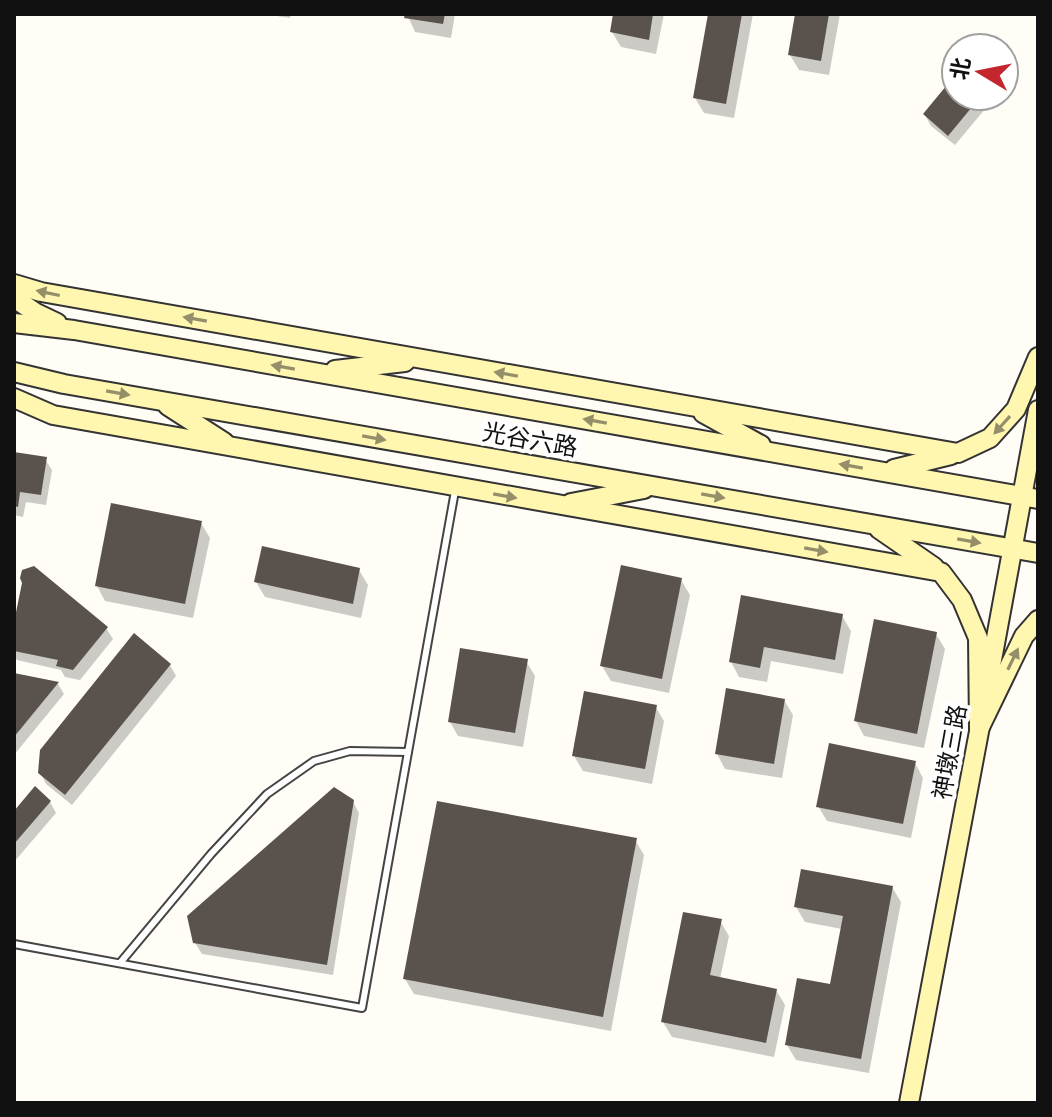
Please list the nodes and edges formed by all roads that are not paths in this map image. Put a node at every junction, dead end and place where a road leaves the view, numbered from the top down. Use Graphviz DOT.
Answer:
graph roads {
  1 [pos="14,284"];
  2 [pos="14,298"];
  3 [pos="14,323"];
  4 [pos="74,330"];
  5 [pos="1038,357"];
  6 [pos="424,359"];
  7 [pos="315,373"];
  8 [pos="14,374"];
  9 [pos="14,398"];
  10 [pos="159,401"];
  11 [pos="691,406"];
  12 [pos="1038,410"];
  13 [pos="235,449"];
  14 [pos="774,453"];
  15 [pos="958,453"];
  16 [pos="880,471"];
  17 [pos="455,487"];
  18 [pos="657,487"];
  19 [pos="1030,497"];
  20 [pos="561,505"];
  21 [pos="870,524"];
  22 [pos="1011,548"];
  23 [pos="1038,553"];
  24 [pos="941,572"];
  25 [pos="1038,620"];
  26 [pos="979,729"];
  27 [pos="408,752"];
  28 [pos="14,944"];
  29 [pos="120,963"];
  30 [pos="909,1103"];
  6 -- 1 [label="main road, one-way"];
  2 -- 4 [label="main road"];
  3 -- 4 [label="main road, 光谷六路"];
  7 -- 4 [label="main road, 光谷六路, one-way"];
  5 -- 15 [label="main road, one-way"];
  6 -- 7 [label="main road"];
  11 -- 6 [label="main road, one-way"];
  14 -- 7 [label="main road, 光谷六路, one-way"];
  8 -- 10 [label="main road, 光谷六路, one-way"];
  9 -- 13 [label="main road"];
  10 -- 13 [label="main road"];
  10 -- 18 [label="main road, 光谷六路, one-way"];
  11 -- 14 [label="main road"];
  11 -- 15 [label="main road"];
  12 -- 19 [label="main road, 神墩三路"];
  13 -- 17 [label="main road"];
  16 -- 14 [label="main road, 光谷六路, one-way"];
  15 -- 16 [label="main road"];
  16 -- 19 [label="main road, 光谷六路"];
  17 -- 20 [label="main road, one-way"];
  17 -- 27 [label="lane"];
  18 -- 20 [label="main road"];
  18 -- 21 [label="main road, 光谷六路, one-way"];
  19 -- 22 [label="main road, 神墩三路"];
  20 -- 24 [label="main road, one-way"];
  21 -- 22 [label="main road, 光谷六路, one-way"];
  21 -- 24 [label="main road"];
  22 -- 23 [label="main road, 光谷六路"];
  22 -- 26 [label="main road, 神墩三路"];
  24 -- 26 [label="main road"];
  26 -- 25 [label="main road, one-way"];
  26 -- 30 [label="main road, 神墩三路"];
  27 -- 29 [label="lane"];
  27 -- 29 [label="lane"];
  28 -- 29 [label="lane"];
}
